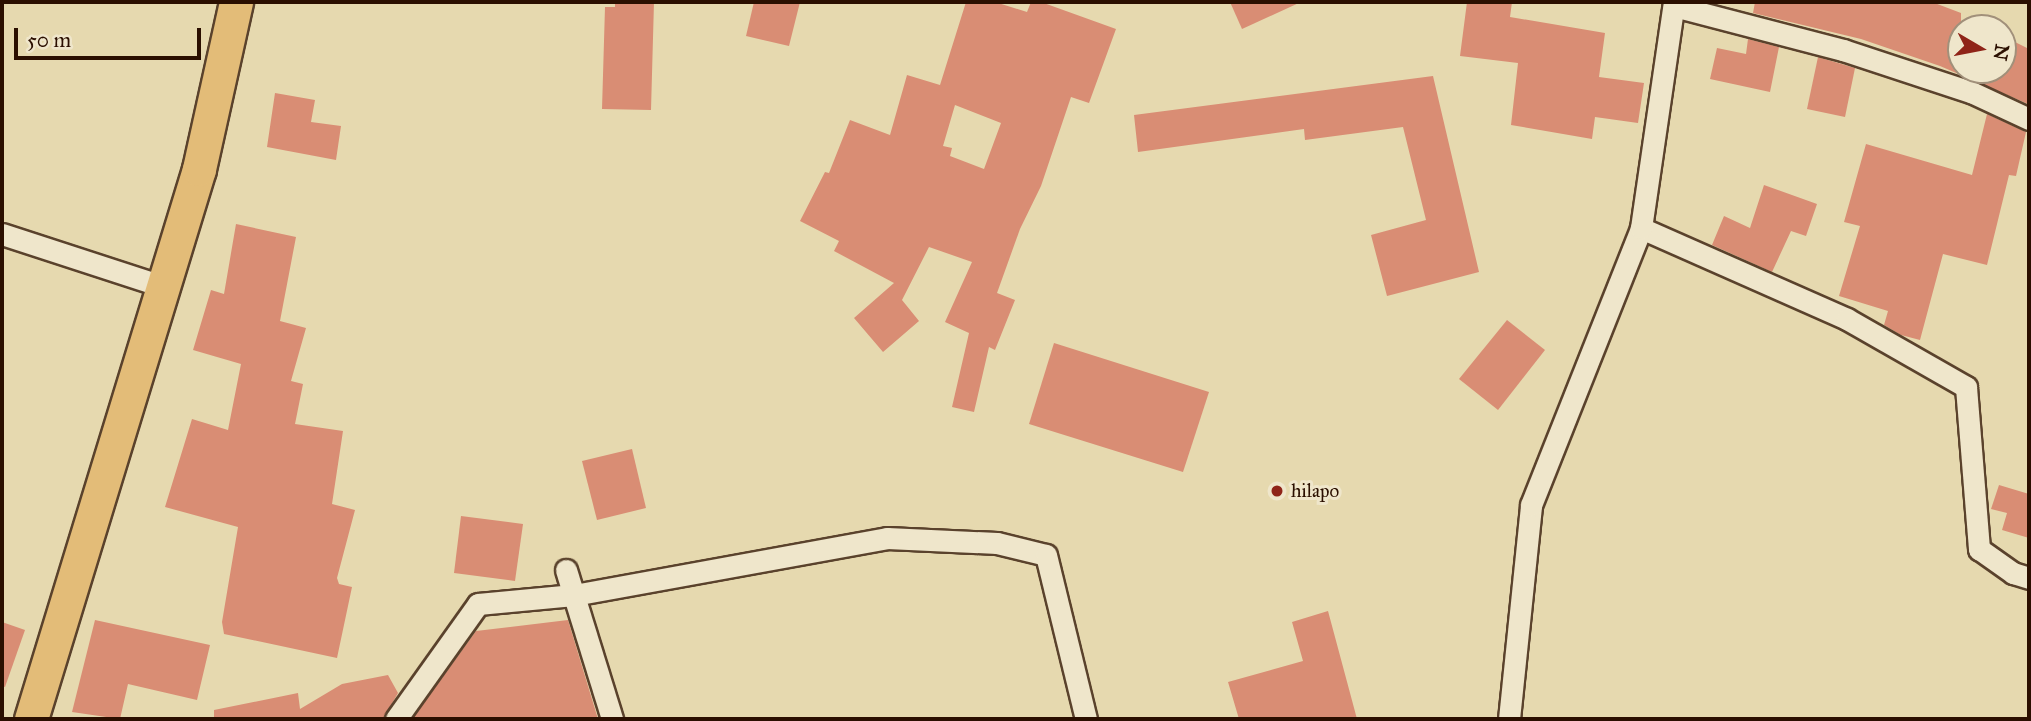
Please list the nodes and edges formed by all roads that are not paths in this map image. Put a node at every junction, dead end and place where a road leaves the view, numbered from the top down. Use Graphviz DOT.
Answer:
graph roads {
  1 [pos="236,2"];
  2 [pos="1674,4"];
  3 [pos="2029,119"];
  4 [pos="1641,228"];
  5 [pos="2,234"];
  6 [pos="162,286"];
  7 [pos="566,570"];
  8 [pos="2029,578"];
  9 [pos="574,596"];
  10 [pos="31,719"];
  11 [pos="396,719"];
  12 [pos="612,719"];
  13 [pos="1086,719"];
  14 [pos="1509,719"];
  1 -- 6 [label="main road"];
  2 -- 3 [label="street"];
  2 -- 4 [label="street"];
  4 -- 8 [label="street"];
  4 -- 14 [label="street"];
  5 -- 6 [label="street"];
  6 -- 10 [label="main road"];
  7 -- 9 [label="street"];
  9 -- 11 [label="street"];
  9 -- 12 [label="street"];
  9 -- 13 [label="street"];
}
